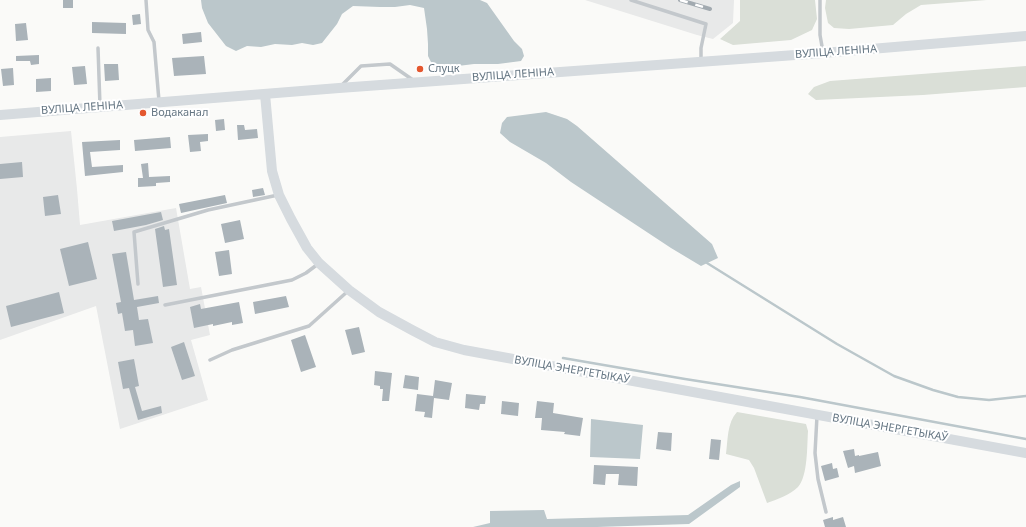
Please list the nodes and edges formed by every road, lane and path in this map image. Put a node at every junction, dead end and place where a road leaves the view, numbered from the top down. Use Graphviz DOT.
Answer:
graph roads {
  1 [pos="146,0"];
  2 [pos="631,0"];
  3 [pos="820,0"];
  4 [pos="1026,36"];
  5 [pos="98,48"];
  6 [pos="823,53"];
  7 [pos="701,62"];
  8 [pos="417,83"];
  9 [pos="339,88"];
  10 [pos="265,94"];
  11 [pos="159,102"];
  12 [pos="100,107"];
  13 [pos="0,115"];
  14 [pos="279,195"];
  15 [pos="319,263"];
  16 [pos="138,284"];
  17 [pos="348,290"];
  18 [pos="165,305"];
  19 [pos="210,360"];
  20 [pos="817,415"];
  21 [pos="1026,453"];
  22 [pos="826,512"];
  1 -- 11 [label="lane"];
  2 -- 7 [label="lane"];
  3 -- 6 [label="lane"];
  4 -- 6 [label="main road, ВУЛІЦА ЛЕНІНА"];
  5 -- 12 [label="lane"];
  6 -- 7 [label="main road, ВУЛІЦА ЛЕНІНА"];
  7 -- 8 [label="main road, ВУЛІЦА ЛЕНІНА"];
  8 -- 9 [label="main road, ВУЛІЦА ЛЕНІНА"];
  8 -- 9 [label="lane"];
  9 -- 10 [label="main road, ВУЛІЦА ЛЕНІНА"];
  10 -- 11 [label="main road, ВУЛІЦА ЛЕНІНА"];
  10 -- 14 [label="main road, ВУЛІЦА ЭНЕРГЕТЫКАЎ"];
  11 -- 12 [label="main road, ВУЛІЦА ЛЕНІНА"];
  12 -- 13 [label="main road, ВУЛІЦА ЛЕНІНА"];
  14 -- 15 [label="main road, ВУЛІЦА ЭНЕРГЕТЫКАЎ"];
  14 -- 16 [label="lane"];
  15 -- 17 [label="main road, ВУЛІЦА ЭНЕРГЕТЫКАЎ"];
  15 -- 18 [label="lane"];
  17 -- 19 [label="lane"];
  17 -- 20 [label="main road, ВУЛІЦА ЭНЕРГЕТЫКАЎ"];
  20 -- 21 [label="main road, ВУЛІЦА ЭНЕРГЕТЫКАЎ"];
  20 -- 22 [label="lane"];
}
